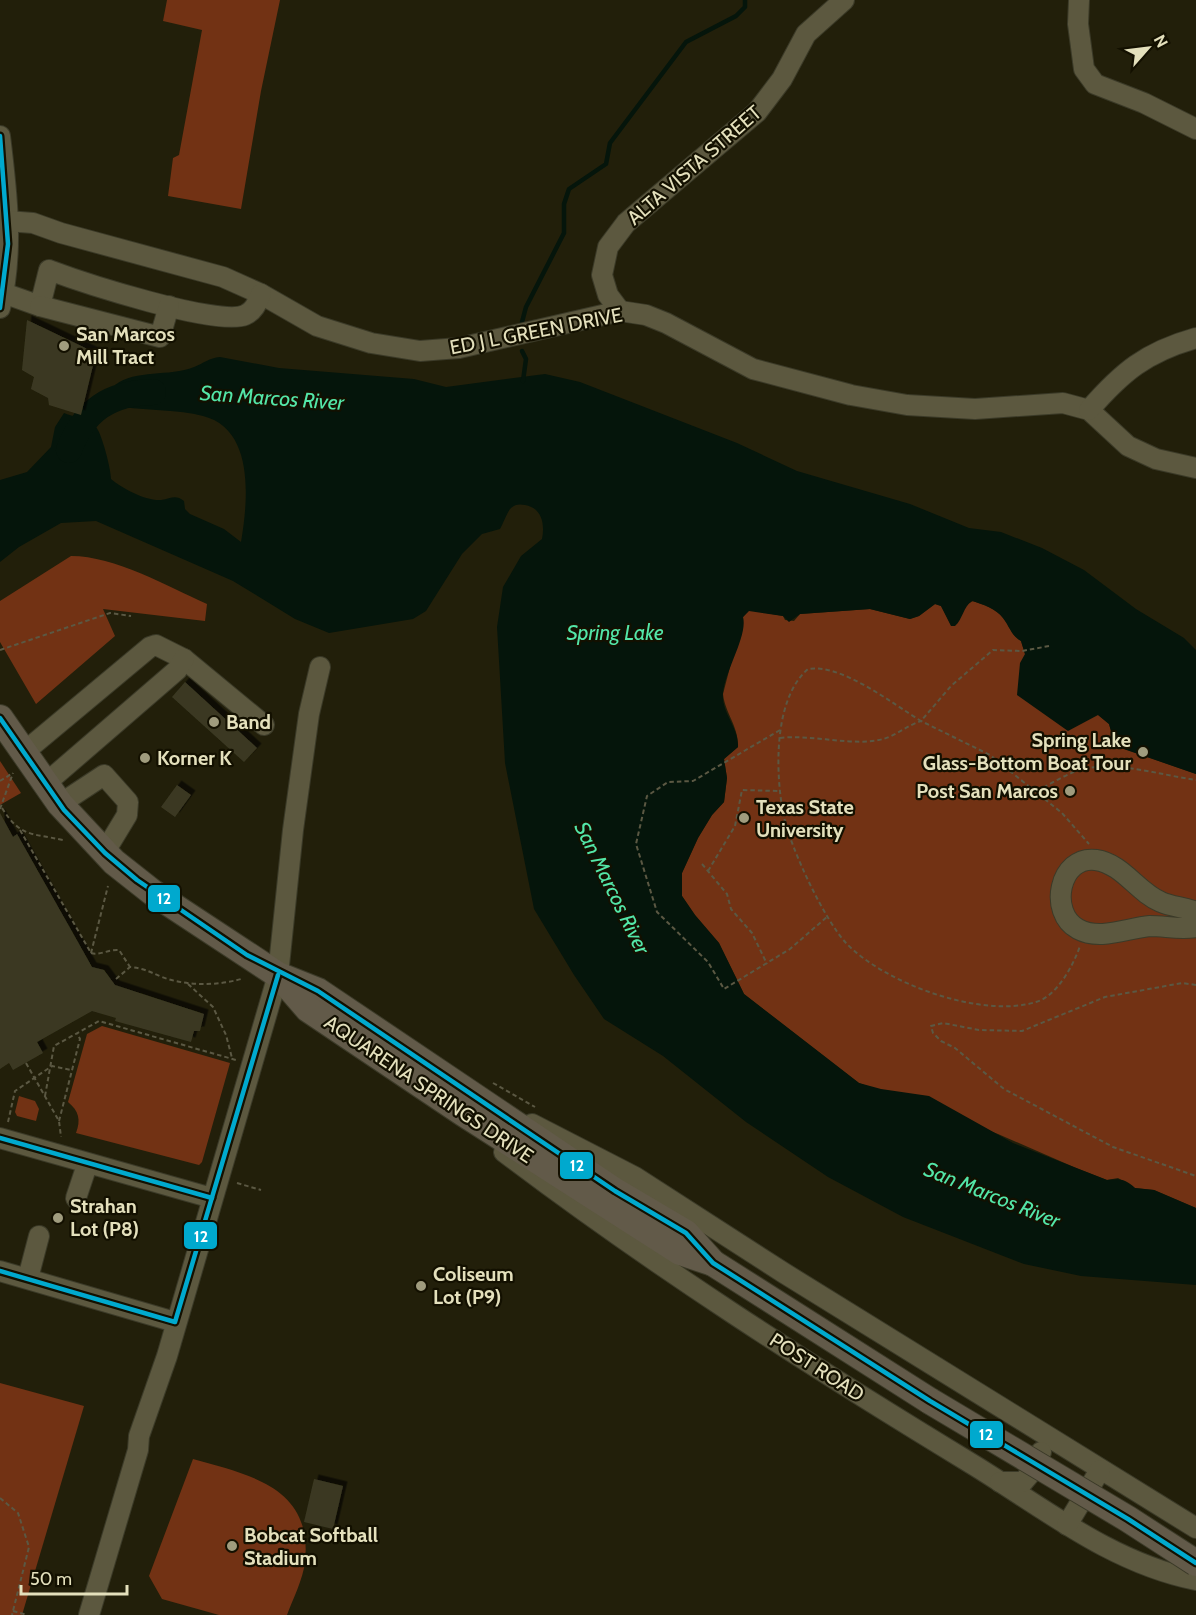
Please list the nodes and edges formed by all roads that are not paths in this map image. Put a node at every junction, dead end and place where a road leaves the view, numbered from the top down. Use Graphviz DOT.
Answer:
graph roads {
  1 [pos="844,0"];
  2 [pos="1079,0"];
  3 [pos="1196,129"];
  4 [pos="0,136"];
  5 [pos="2,169"];
  6 [pos="7,221"];
  7 [pos="261,294"];
  8 [pos="1,300"];
  9 [pos="40,306"];
  10 [pos="169,306"];
  11 [pos="620,311"];
  12 [pos="1196,338"];
  13 [pos="1089,410"];
  14 [pos="1196,468"];
  15 [pos="184,659"];
  16 [pos="320,667"];
  17 [pos="0,718"];
  18 [pos="264,725"];
  19 [pos="23,753"];
  20 [pos="52,794"];
  21 [pos="104,853"];
  22 [pos="1196,912"];
  23 [pos="1196,927"];
  24 [pos="278,975"];
  25 [pos="471,1105"];
  26 [pos="4,1130"];
  27 [pos="87,1165"];
  28 [pos="76,1198"];
  29 [pos="212,1198"];
  30 [pos="39,1236"];
  31 [pos="0,1271"];
  32 [pos="28,1278"];
  33 [pos="176,1322"];
  34 [pos="1030,1427"];
  35 [pos="1100,1470"];
  36 [pos="1000,1482"];
  37 [pos="1067,1525"];
  38 [pos="1196,1528"];
  39 [pos="1196,1563"];
  40 [pos="1196,1580"];
  41 [pos="88,1615"];
  1 -- 11 [label="street, ALTA VISTA STREET"];
  2 -- 3 [label="street"];
  4 -- 5 [label="street"];
  5 -- 6 [label="street"];
  6 -- 7 [label="street, ED J L GREEN DRIVE"];
  6 -- 8 [label="street"];
  7 -- 10 [label="street"];
  7 -- 11 [label="street, ED J L GREEN DRIVE"];
  8 -- 9 [label="street"];
  9 -- 10 [label="street"];
  9 -- 10 [label="street"];
  11 -- 13 [label="street, ED J L GREEN DRIVE"];
  12 -- 13 [label="street"];
  13 -- 14 [label="street, ED J L GREEN DRIVE"];
  15 -- 18 [label="street"];
  15 -- 19 [label="street"];
  15 -- 20 [label="street"];
  16 -- 24 [label="street"];
  17 -- 19 [label="main road, AQUARENA SPRINGS DRIVE"];
  19 -- 20 [label="main road, AQUARENA SPRINGS DRIVE"];
  20 -- 21 [label="main road, AQUARENA SPRINGS DRIVE"];
  20 -- 21 [label="street"];
  21 -- 24 [label="main road, AQUARENA SPRINGS DRIVE"];
  22 -- 23 [label="street"];
  24 -- 25 [label="main road, AQUARENA SPRINGS DRIVE"];
  24 -- 29 [label="street"];
  25 -- 34 [label="street"];
  25 -- 36 [label="street, POST ROAD"];
  25 -- 39 [label="main road, AQUARENA SPRINGS DRIVE, bridge"];
  26 -- 27 [label="street"];
  27 -- 28 [label="street"];
  27 -- 29 [label="street"];
  29 -- 33 [label="street"];
  30 -- 32 [label="street"];
  31 -- 32 [label="street"];
  32 -- 33 [label="street"];
  33 -- 41 [label="street"];
  34 -- 35 [label="street"];
  34 -- 36 [label="street"];
  35 -- 37 [label="street"];
  35 -- 38 [label="street"];
  36 -- 37 [label="street, POST ROAD"];
  37 -- 40 [label="street, POST ROAD"];
}
